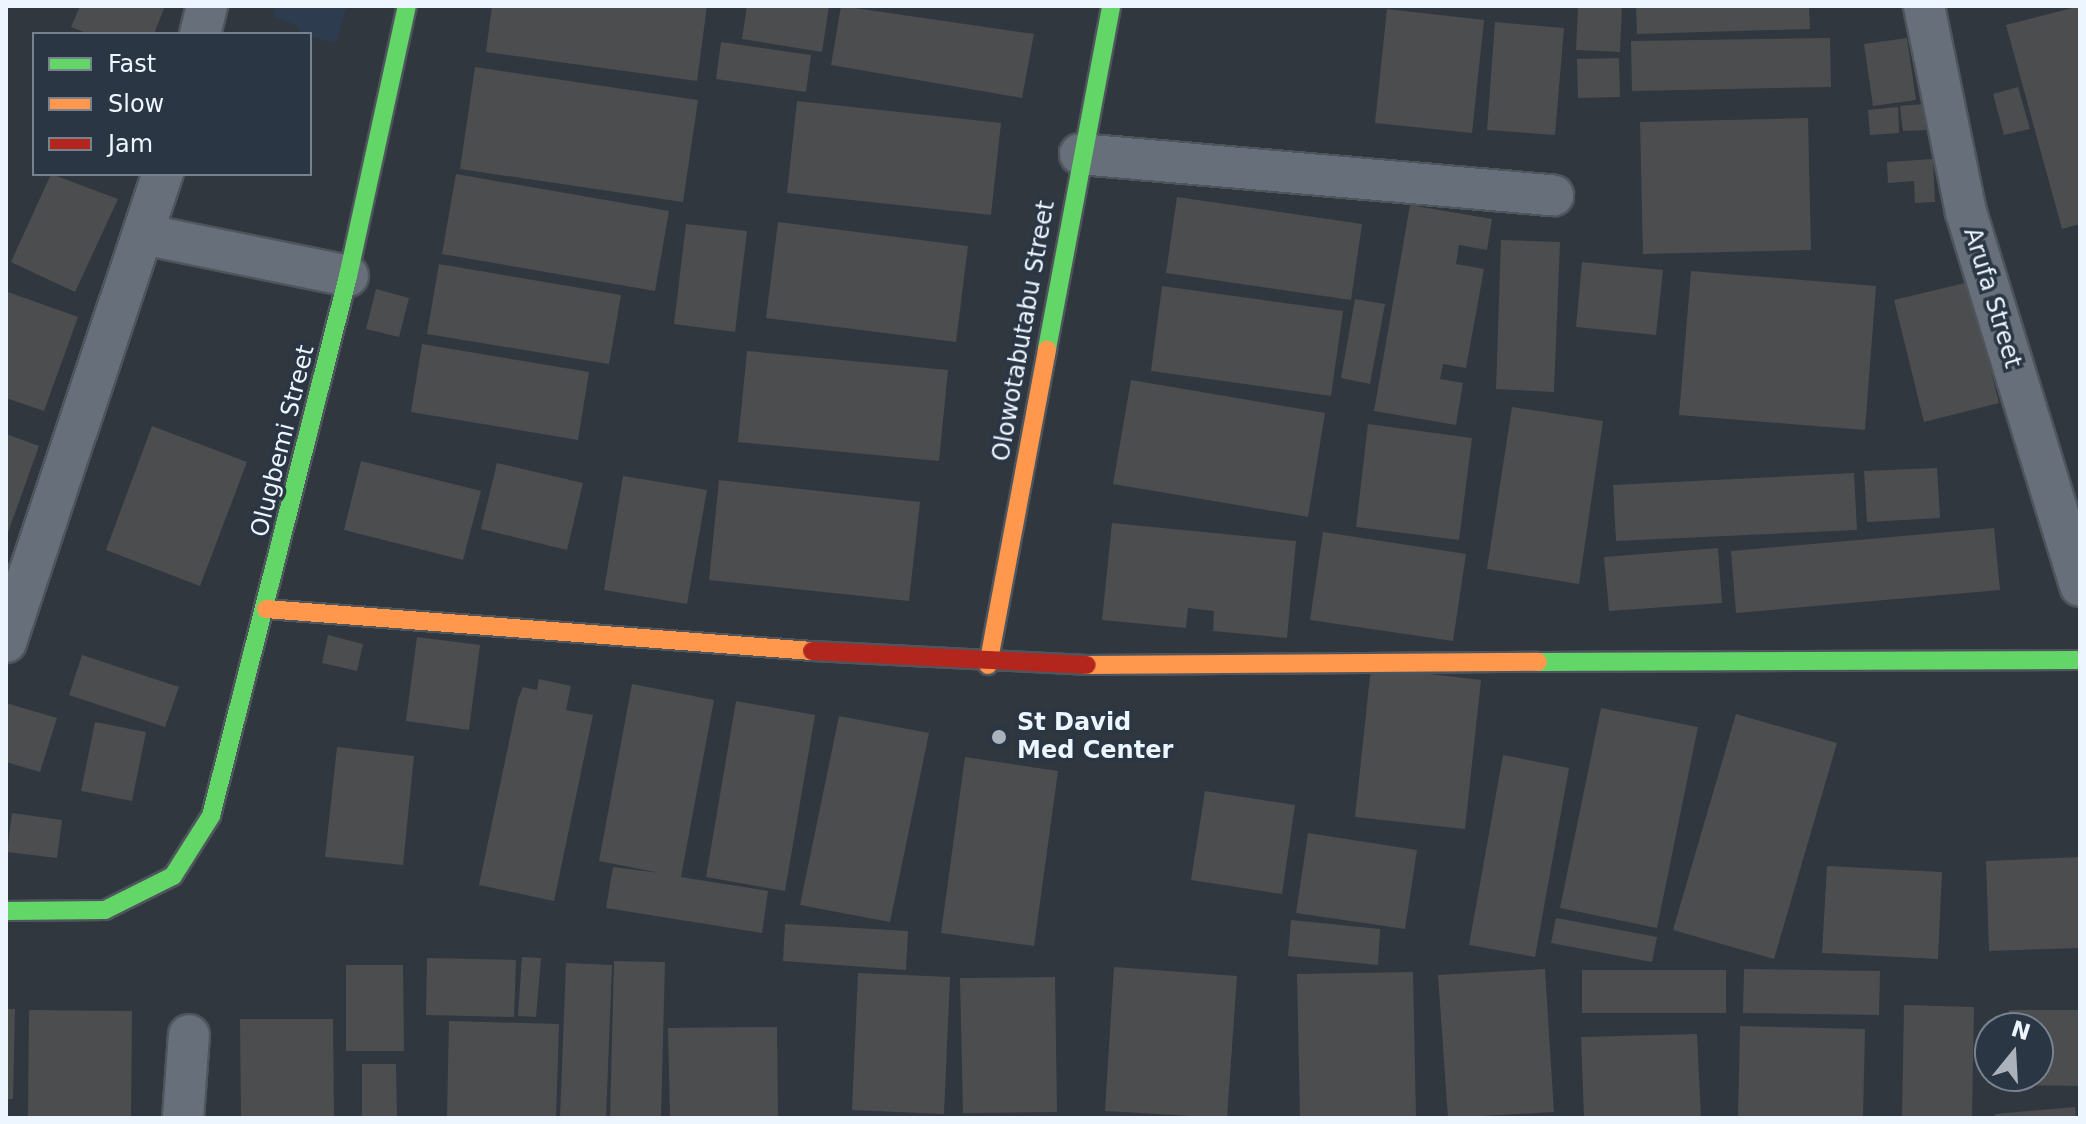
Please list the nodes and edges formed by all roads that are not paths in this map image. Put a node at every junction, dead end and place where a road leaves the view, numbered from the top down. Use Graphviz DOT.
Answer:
graph roads {
  1 [pos="207,6"];
  2 [pos="407,6"];
  3 [pos="1111,6"];
  4 [pos="1924,6"];
  5 [pos="200,32"];
  6 [pos="1080,154"];
  7 [pos="162,176"];
  8 [pos="1553,195"];
  9 [pos="147,235"];
  10 [pos="348,276"];
  11 [pos="2080,586"];
  12 [pos="266,609"];
  13 [pos="6,642"];
  14 [pos="2080,660"];
  15 [pos="988,665"];
  16 [pos="6,911"];
  17 [pos="189,1035"];
  18 [pos="183,1118"];
  1 -- 5 [label="street"];
  2 -- 10 [label="street, Olugbemi Street"];
  3 -- 6 [label="street, Olowotabutabu Street"];
  4 -- 11 [label="street, Arufa Street"];
  6 -- 8 [label="street"];
  6 -- 15 [label="street, Olowotabutabu Street"];
  7 -- 9 [label="street"];
  9 -- 10 [label="street"];
  9 -- 13 [label="street"];
  10 -- 12 [label="street, Olugbemi Street"];
  12 -- 15 [label="street"];
  12 -- 16 [label="street, Olugbemi Street"];
  14 -- 15 [label="street"];
  17 -- 18 [label="street"];
}
